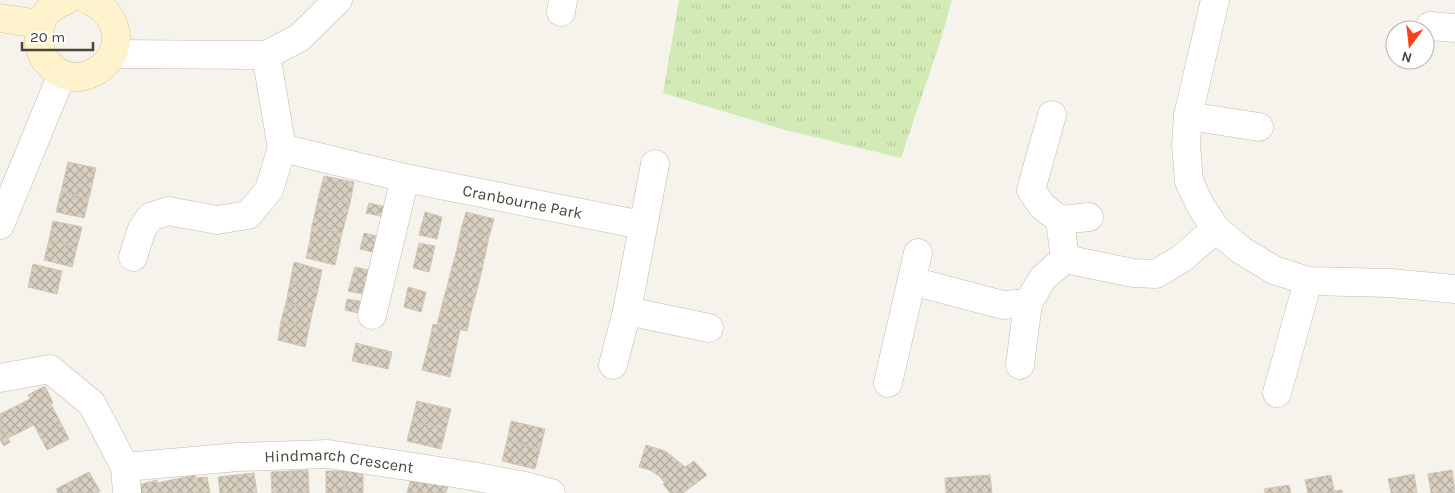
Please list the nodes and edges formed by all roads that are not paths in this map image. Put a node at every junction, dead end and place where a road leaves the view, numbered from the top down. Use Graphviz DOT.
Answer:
graph roads {
  1 [pos="67,0"];
  2 [pos="90,0"];
  3 [pos="338,0"];
  4 [pos="1215,0"];
  5 [pos="0,18"];
  6 [pos="40,24"];
  7 [pos="113,54"];
  8 [pos="266,55"];
  9 [pos="62,74"];
  10 [pos="1052,115"];
  11 [pos="1188,116"];
  12 [pos="1259,127"];
  13 [pos="282,148"];
  14 [pos="655,164"];
  15 [pos="405,178"];
  16 [pos="1089,217"];
  17 [pos="1060,220"];
  18 [pos="0,225"];
  19 [pos="642,225"];
  20 [pos="1216,229"];
  21 [pos="918,253"];
  22 [pos="133,257"];
  23 [pos="1066,259"];
  24 [pos="912,281"];
  25 [pos="1308,281"];
  26 [pos="1455,289"];
  27 [pos="1028,302"];
  28 [pos="627,311"];
  29 [pos="372,316"];
  30 [pos="709,328"];
  31 [pos="613,365"];
  32 [pos="1020,365"];
  33 [pos="0,378"];
  34 [pos="888,383"];
  35 [pos="1277,393"];
  36 [pos="126,480"];
  37 [pos="470,484"];
  38 [pos="552,493"];
  1 -- 6 [label="street"];
  2 -- 7 [label="street"];
  3 -- 8 [label="street"];
  4 -- 11 [label="street"];
  5 -- 6 [label="street"];
  6 -- 9 [label="street"];
  7 -- 8 [label="street"];
  7 -- 9 [label="street"];
  8 -- 13 [label="street"];
  9 -- 18 [label="street"];
  10 -- 17 [label="street"];
  11 -- 12 [label="street"];
  11 -- 20 [label="street"];
  13 -- 15 [label="street, Cranbourne Park"];
  13 -- 22 [label="street"];
  14 -- 19 [label="street"];
  15 -- 19 [label="street, Cranbourne Park"];
  15 -- 29 [label="street"];
  16 -- 17 [label="street"];
  17 -- 23 [label="street"];
  19 -- 28 [label="street"];
  20 -- 23 [label="street"];
  20 -- 25 [label="street"];
  21 -- 24 [label="street"];
  23 -- 27 [label="street"];
  24 -- 27 [label="street"];
  24 -- 34 [label="street"];
  25 -- 26 [label="street"];
  25 -- 35 [label="street"];
  27 -- 32 [label="street"];
  28 -- 30 [label="street"];
  28 -- 31 [label="street"];
  33 -- 36 [label="street, Hindmarch Crescent"];
  36 -- 37 [label="street, Hindmarch Crescent"];
  37 -- 38 [label="street, Hindmarch Crescent"];
}
